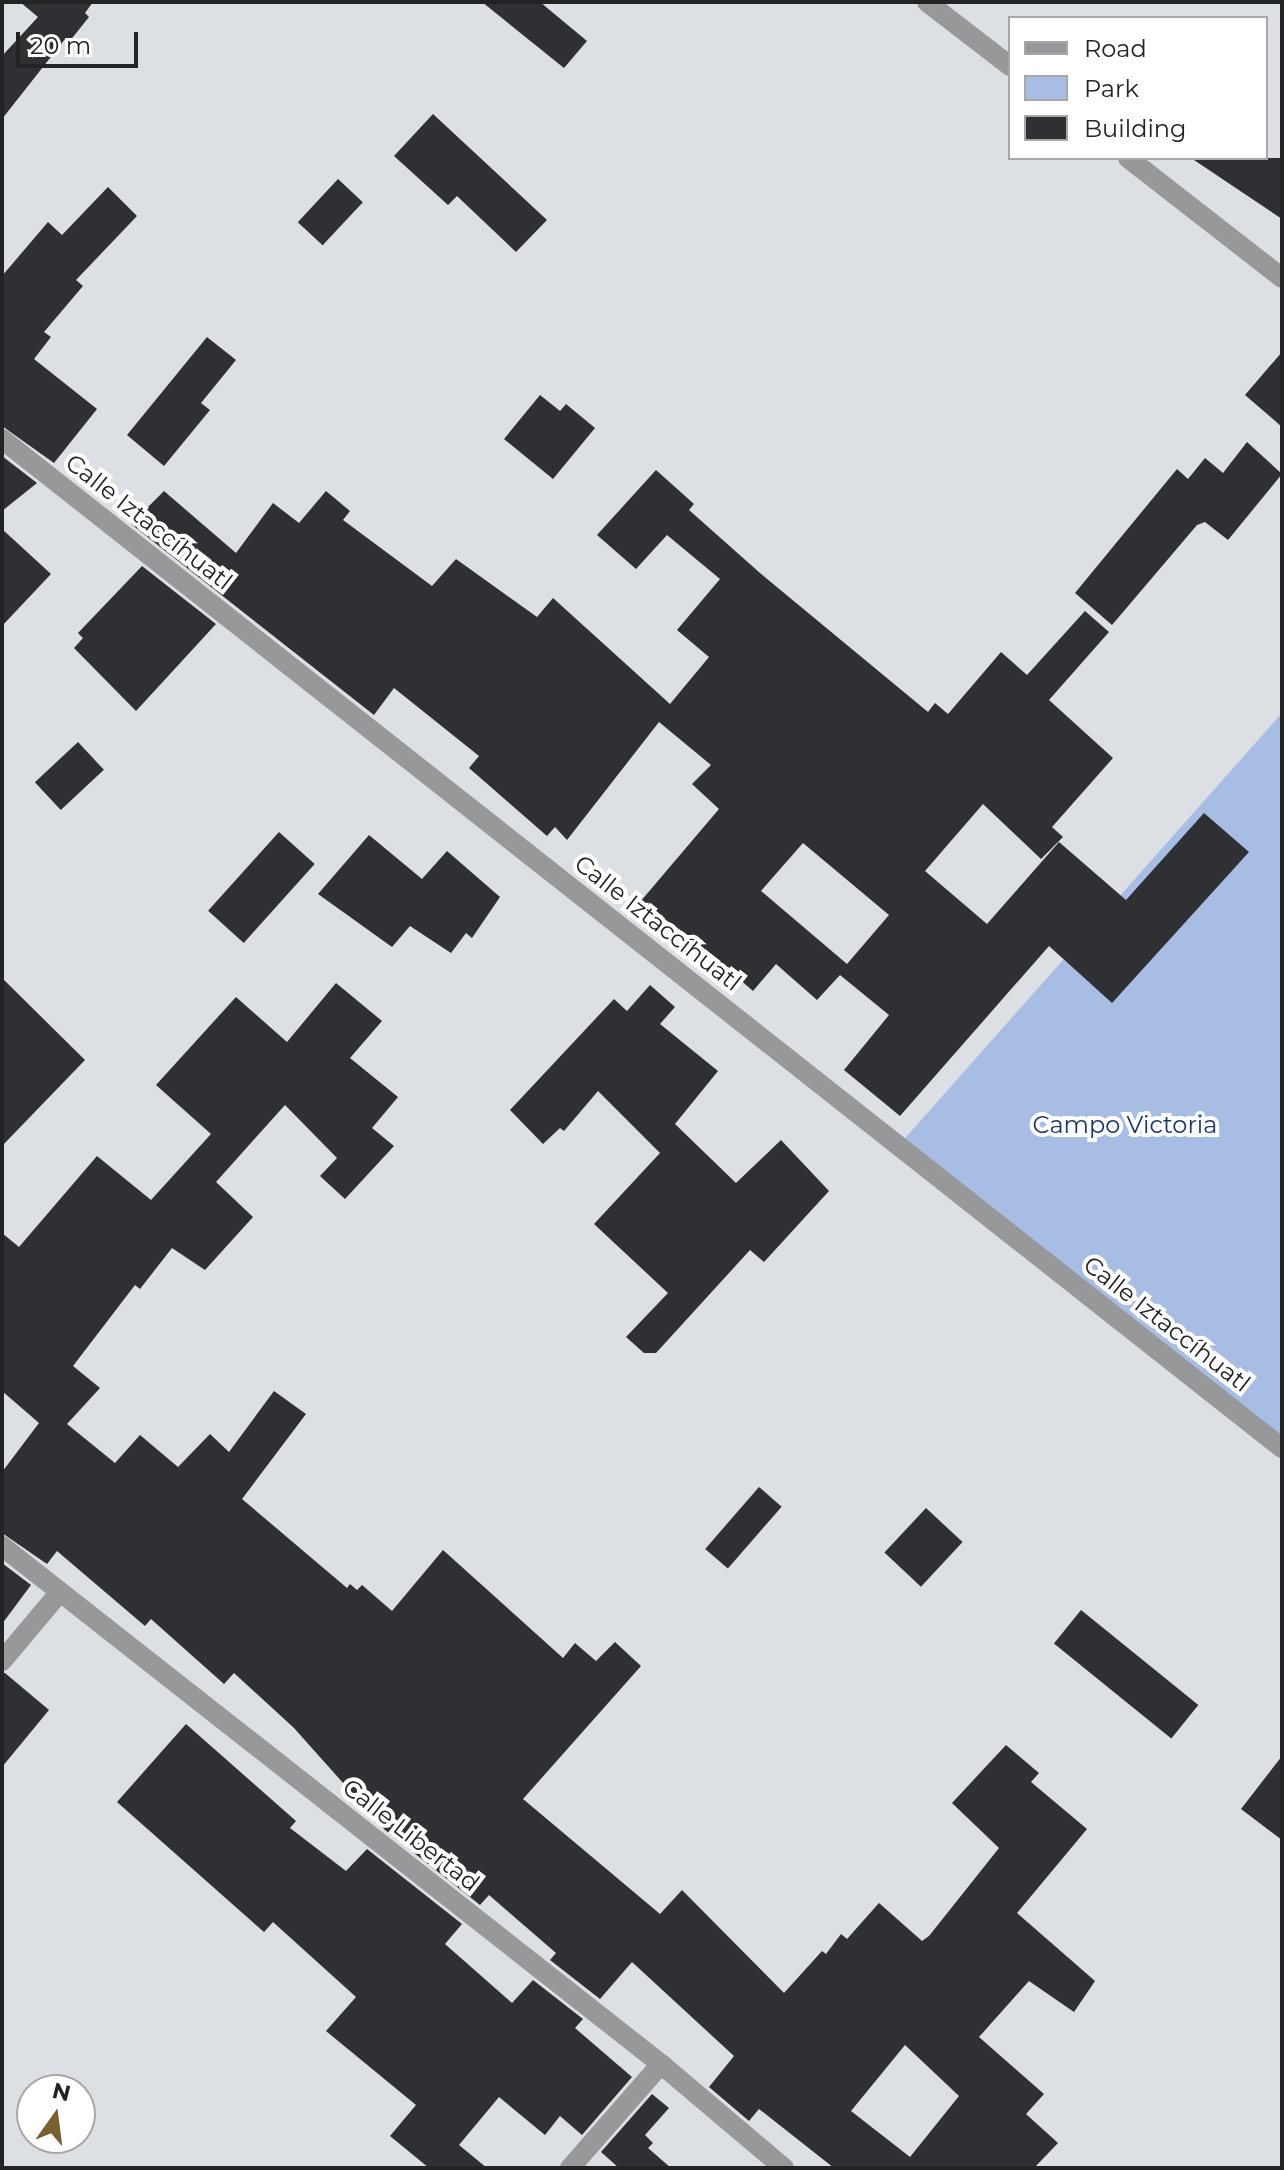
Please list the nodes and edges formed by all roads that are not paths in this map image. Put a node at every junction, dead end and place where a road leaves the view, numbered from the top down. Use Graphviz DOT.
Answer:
graph roads {
  1 [pos="927,2"];
  2 [pos="1008,64"];
  3 [pos="1131,160"];
  4 [pos="1282,278"];
  5 [pos="2,439"];
  6 [pos="1282,1448"];
  7 [pos="2,1546"];
  8 [pos="60,1592"];
  9 [pos="2,1661"];
  10 [pos="661,2064"];
  11 [pos="570,2168"];
  12 [pos="784,2168"];
  1 -- 2 [label="street"];
  3 -- 4 [label="street"];
  5 -- 6 [label="street, Calle Iztaccíhuatl"];
  7 -- 8 [label="street, Calle Libertad"];
  8 -- 9 [label="street"];
  8 -- 10 [label="street, Calle Libertad"];
  10 -- 11 [label="street"];
  10 -- 12 [label="street, Calle Libertad"];
}
